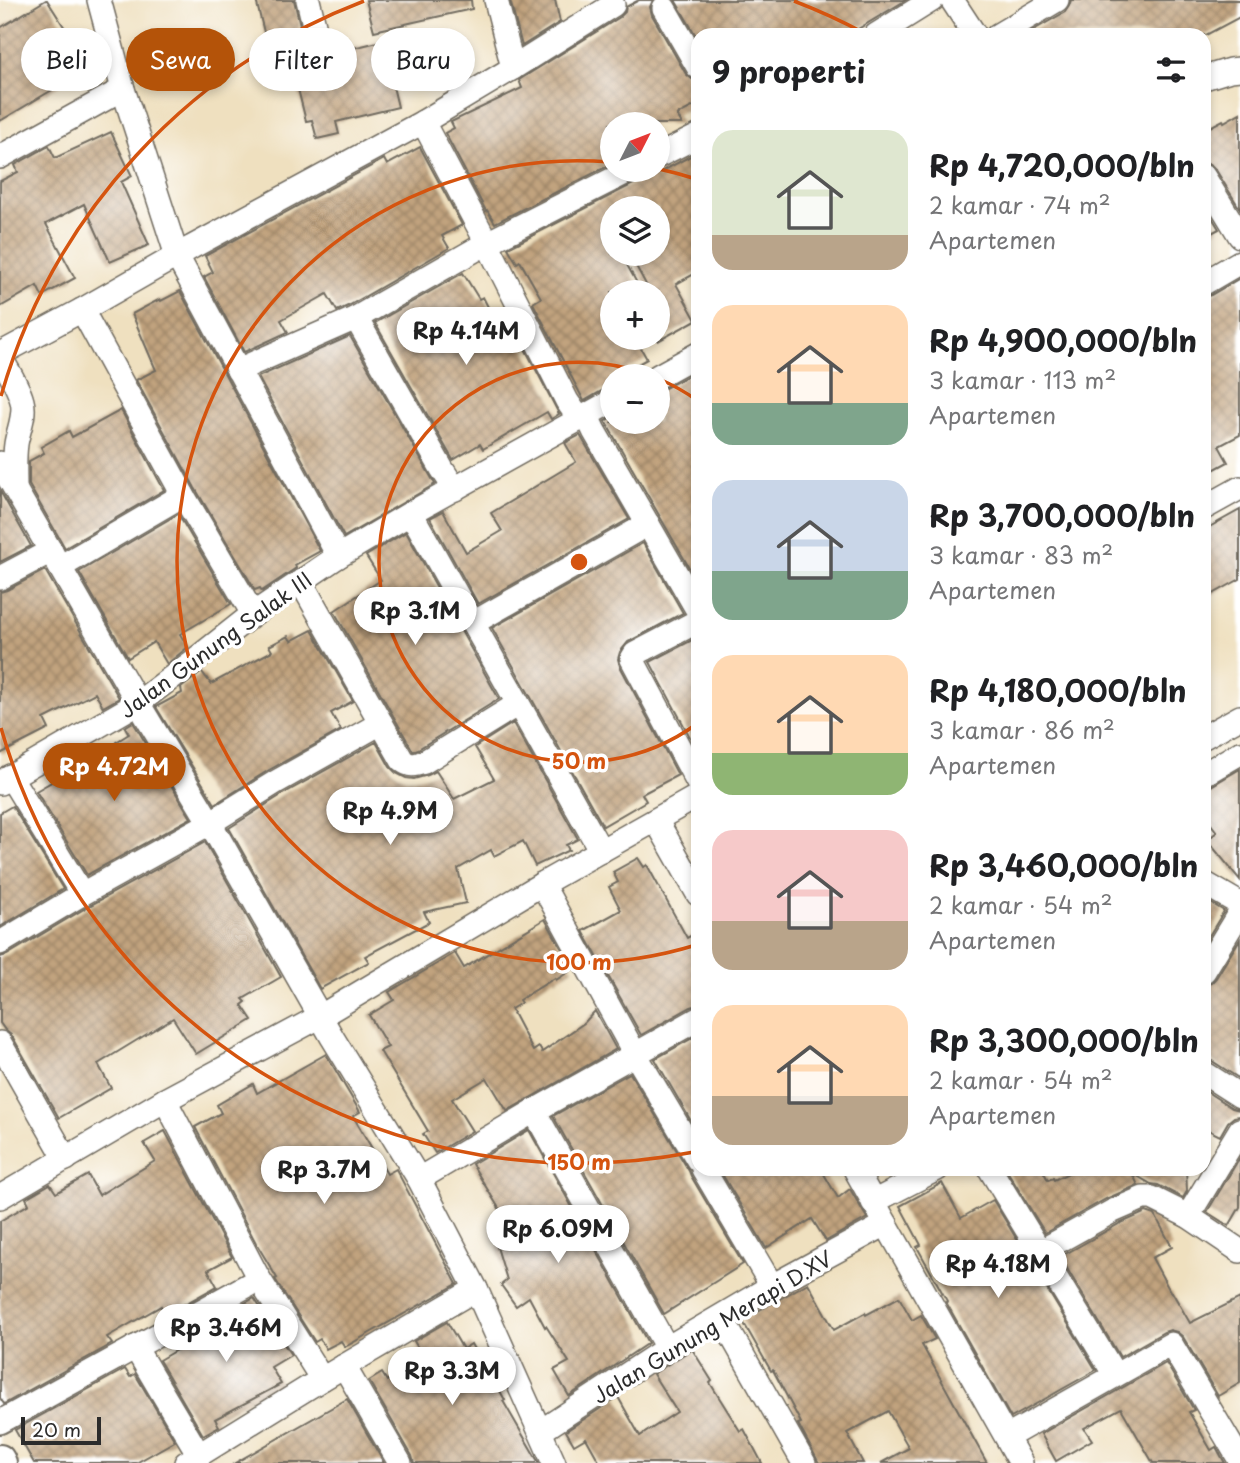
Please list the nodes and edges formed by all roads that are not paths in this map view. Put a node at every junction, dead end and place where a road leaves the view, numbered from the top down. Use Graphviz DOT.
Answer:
graph roads {
  1 [pos="99,0"];
  2 [pos="309,0"];
  3 [pos="496,0"];
  4 [pos="932,0"];
  5 [pos="953,0"];
  6 [pos="1057,0"];
  7 [pos="613,5"];
  8 [pos="666,7"];
  9 [pos="315,28"];
  10 [pos="887,28"];
  11 [pos="971,28"];
  12 [pos="1010,28"];
  13 [pos="691,54"];
  14 [pos="513,68"];
  15 [pos="1240,69"];
  16 [pos="1211,76"];
  17 [pos="123,89"];
  18 [pos="423,122"];
  19 [pos="691,140"];
  20 [pos="670,150"];
  21 [pos="0,157"];
  22 [pos="607,182"];
  23 [pos="1211,188"];
  24 [pos="1240,236"];
  25 [pos="487,243"];
  26 [pos="177,256"];
  27 [pos="1240,262"];
  28 [pos="1211,279"];
  29 [pos="82,310"];
  30 [pos="356,318"];
  31 [pos="0,355"];
  32 [pos="691,364"];
  33 [pos="239,370"];
  34 [pos="670,372"];
  35 [pos="600,408"];
  36 [pos="583,418"];
  37 [pos="0,463"];
  38 [pos="1240,488"];
  39 [pos="16,489"];
  40 [pos="455,489"];
  41 [pos="183,495"];
  42 [pos="1211,504"];
  43 [pos="411,513"];
  44 [pos="648,524"];
  45 [pos="337,558"];
  46 [pos="55,559"];
  47 [pos="0,578"];
  48 [pos="301,582"];
  49 [pos="691,599"];
  50 [pos="253,614"];
  51 [pos="473,623"];
  52 [pos="691,625"];
  53 [pos="138,703"];
  54 [pos="518,704"];
  55 [pos="1240,717"];
  56 [pos="381,723"];
  57 [pos="1211,733"];
  58 [pos="1240,754"];
  59 [pos="691,770"];
  60 [pos="1211,771"];
  61 [pos="5,779"];
  62 [pos="691,800"];
  63 [pos="656,820"];
  64 [pos="210,823"];
  65 [pos="601,851"];
  66 [pos="691,882"];
  67 [pos="542,884"];
  68 [pos="1211,887"];
  69 [pos="82,894"];
  70 [pos="1240,904"];
  71 [pos="1240,912"];
  72 [pos="0,943"];
  73 [pos="1211,960"];
  74 [pos="321,1016"];
  75 [pos="691,1023"];
  76 [pos="0,1043"];
  77 [pos="635,1054"];
  78 [pos="1211,1077"];
  79 [pos="1240,1096"];
  80 [pos="165,1100"];
  81 [pos="534,1111"];
  82 [pos="1240,1130"];
  83 [pos="691,1148"];
  84 [pos="66,1159"];
  85 [pos="708,1176"];
  86 [pos="859,1176"];
  87 [pos="923,1176"];
  88 [pos="994,1176"];
  89 [pos="419,1179"];
  90 [pos="0,1197"];
  91 [pos="873,1202"];
  92 [pos="1188,1216"];
  93 [pos="886,1224"];
  94 [pos="1041,1251"];
  95 [pos="1240,1251"];
  96 [pos="259,1279"];
  97 [pos="772,1286"];
  98 [pos="475,1289"];
  99 [pos="721,1317"];
  100 [pos="135,1347"];
  101 [pos="667,1348"];
  102 [pos="344,1366"];
  103 [pos="1115,1375"];
  104 [pos="323,1379"];
  105 [pos="0,1422"];
  106 [pos="541,1431"];
  107 [pos="1007,1437"];
  108 [pos="192,1459"];
  109 [pos="1240,1460"];
  110 [pos="400,1463"];
  111 [pos="554,1463"];
  112 [pos="804,1463"];
  113 [pos="1021,1463"];
  1 -- 17 [label="street"];
  2 -- 9 [label="street"];
  3 -- 14 [label="street"];
  4 -- 10 [label="street"];
  5 -- 11 [label="street"];
  6 -- 12 [label="street"];
  7 -- 14 [label="street"];
  8 -- 13 [label="street"];
  14 -- 18 [label="street"];
  15 -- 16 [label="street"];
  17 -- 21 [label="street"];
  17 -- 26 [label="street"];
  18 -- 25 [label="street"];
  18 -- 26 [label="street"];
  19 -- 20 [label="street"];
  22 -- 25 [label="street"];
  23 -- 24 [label="street"];
  25 -- 30 [label="street"];
  25 -- 36 [label="street"];
  26 -- 29 [label="street"];
  26 -- 33 [label="street"];
  27 -- 28 [label="street"];
  29 -- 31 [label="street"];
  29 -- 41 [label="street"];
  30 -- 33 [label="street"];
  30 -- 40 [label="street"];
  31 -- 39 [label="street"];
  32 -- 34 [label="street"];
  33 -- 45 [label="street"];
  35 -- 36 [label="street, Jalan Gunung Salak III"];
  36 -- 40 [label="street, Jalan Gunung Salak III"];
  36 -- 44 [label="street"];
  37 -- 39 [label="street"];
  38 -- 42 [label="street"];
  39 -- 46 [label="street"];
  40 -- 43 [label="street, Jalan Gunung Salak III"];
  41 -- 46 [label="street"];
  41 -- 50 [label="street"];
  43 -- 45 [label="street, Jalan Gunung Salak III"];
  43 -- 51 [label="street"];
  44 -- 49 [label="street"];
  44 -- 51 [label="street"];
  45 -- 48 [label="street, Jalan Gunung Salak III"];
  46 -- 47 [label="street"];
  46 -- 53 [label="street"];
  48 -- 50 [label="street, Jalan Gunung Salak III"];
  48 -- 56 [label="street"];
  50 -- 53 [label="street, Jalan Gunung Salak III"];
  51 -- 54 [label="street"];
  52 -- 59 [label="street"];
  53 -- 61 [label="street, Jalan Gunung Salak III"];
  53 -- 64 [label="street"];
  54 -- 56 [label="street"];
  54 -- 65 [label="street"];
  55 -- 57 [label="street"];
  56 -- 64 [label="street"];
  58 -- 60 [label="street"];
  61 -- 69 [label="street"];
  62 -- 63 [label="street"];
  63 -- 65 [label="street"];
  63 -- 66 [label="street"];
  64 -- 69 [label="street"];
  64 -- 74 [label="street"];
  65 -- 67 [label="street"];
  67 -- 74 [label="street"];
  67 -- 77 [label="street"];
  68 -- 70 [label="street"];
  69 -- 72 [label="street"];
  71 -- 73 [label="street"];
  74 -- 80 [label="street"];
  74 -- 89 [label="street"];
  75 -- 77 [label="street"];
  76 -- 84 [label="street"];
  77 -- 81 [label="street"];
  77 -- 83 [label="street"];
  78 -- 79 [label="street"];
  80 -- 84 [label="street"];
  80 -- 96 [label="street"];
  81 -- 89 [label="street"];
  81 -- 101 [label="street"];
  82 -- 92 [label="street"];
  84 -- 90 [label="street"];
  85 -- 97 [label="street"];
  86 -- 91 [label="street"];
  87 -- 91 [label="street"];
  88 -- 94 [label="street"];
  89 -- 98 [label="street"];
  91 -- 93 [label="street"];
  92 -- 94 [label="street"];
  92 -- 95 [label="street"];
  93 -- 97 [label="street, Jalan Gunung Merapi D.XV"];
  93 -- 107 [label="street"];
  94 -- 103 [label="street"];
  96 -- 100 [label="street"];
  96 -- 104 [label="street"];
  97 -- 99 [label="street, Jalan Gunung Merapi D.XV"];
  98 -- 102 [label="street"];
  98 -- 106 [label="street"];
  99 -- 101 [label="street, Jalan Gunung Merapi D.XV"];
  99 -- 112 [label="street"];
  100 -- 105 [label="street"];
  100 -- 108 [label="street"];
  101 -- 106 [label="street, Jalan Gunung Merapi D.XV"];
  102 -- 104 [label="street"];
  102 -- 110 [label="street"];
  103 -- 107 [label="street"];
  103 -- 109 [label="street"];
  104 -- 108 [label="street"];
  106 -- 111 [label="street"];
  107 -- 113 [label="street"];
}
